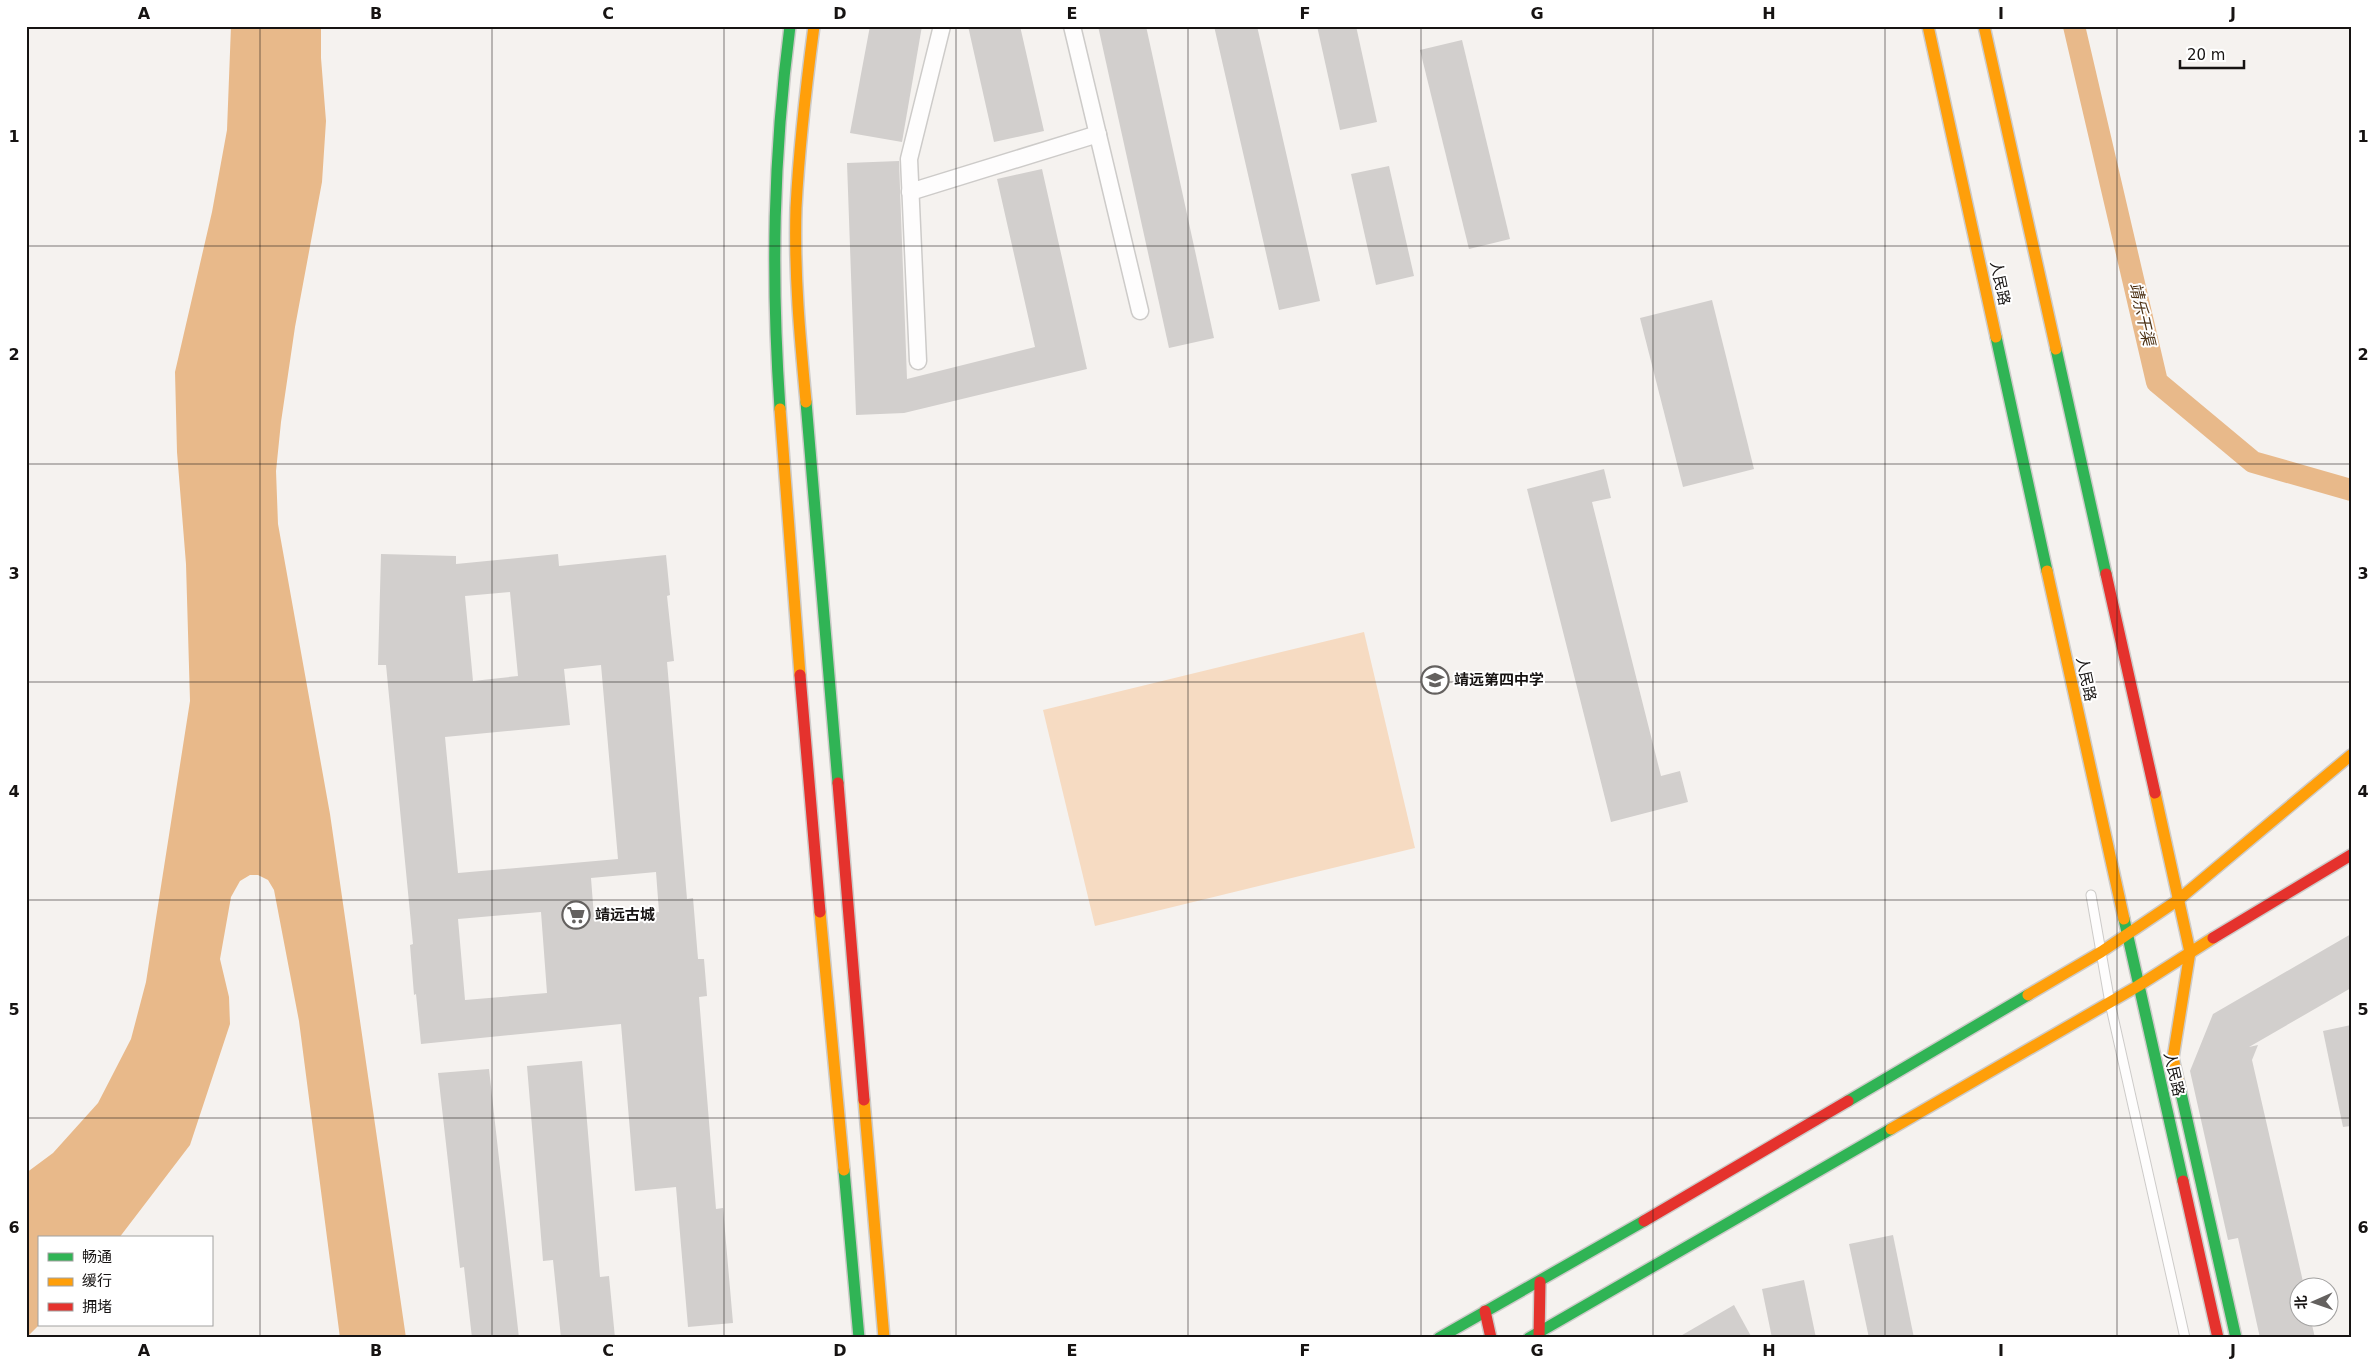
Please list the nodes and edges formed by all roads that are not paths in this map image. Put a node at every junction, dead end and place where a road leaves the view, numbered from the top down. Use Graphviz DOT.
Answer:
graph roads {
  1 [pos="790,26"];
  2 [pos="814,26"];
  3 [pos="942,26"];
  4 [pos="1072,26"];
  5 [pos="1928,26"];
  6 [pos="1984,26"];
  7 [pos="1098,134"];
  8 [pos="910,192"];
  9 [pos="1140,311"];
  10 [pos="918,361"];
  11 [pos="2351,755"];
  12 [pos="2351,855"];
  13 [pos="2092,894"];
  14 [pos="2178,900"];
  15 [pos="2127,935"];
  16 [pos="2101,952"];
  17 [pos="2190,952"];
  18 [pos="2138,986"];
  19 [pos="2110,1003"];
  20 [pos="1540,1282"];
  21 [pos="1485,1311"];
  22 [pos="1536,1336"];
  23 [pos="859,1338"];
  24 [pos="884,1338"];
  25 [pos="1439,1338"];
  26 [pos="1491,1338"];
  27 [pos="2185,1338"];
  28 [pos="2218,1338"];
  29 [pos="2236,1338"];
  1 -- 23 [label="main road"];
  2 -- 24 [label="main road"];
  3 -- 8 [label="street"];
  4 -- 7 [label="street"];
  5 -- 15 [label="main road, 人民路"];
  6 -- 14 [label="main road, 人民路"];
  7 -- 8 [label="street"];
  7 -- 9 [label="street"];
  8 -- 10 [label="street"];
  11 -- 14 [label="main road"];
  12 -- 17 [label="main road"];
  13 -- 16 [label="lane"];
  14 -- 15 [label="main road"];
  14 -- 17 [label="main road, 人民路"];
  15 -- 16 [label="main road"];
  15 -- 18 [label="main road, 人民路"];
  16 -- 19 [label="lane"];
  16 -- 20 [label="main road"];
  17 -- 18 [label="main road"];
  17 -- 29 [label="main road, 人民路"];
  18 -- 19 [label="main road"];
  18 -- 28 [label="main road, 人民路"];
  19 -- 22 [label="main road"];
  19 -- 27 [label="lane"];
  20 -- 21 [label="main road"];
  20 -- 22 [label="main road"];
  21 -- 25 [label="main road"];
  21 -- 26 [label="main road"];
}
